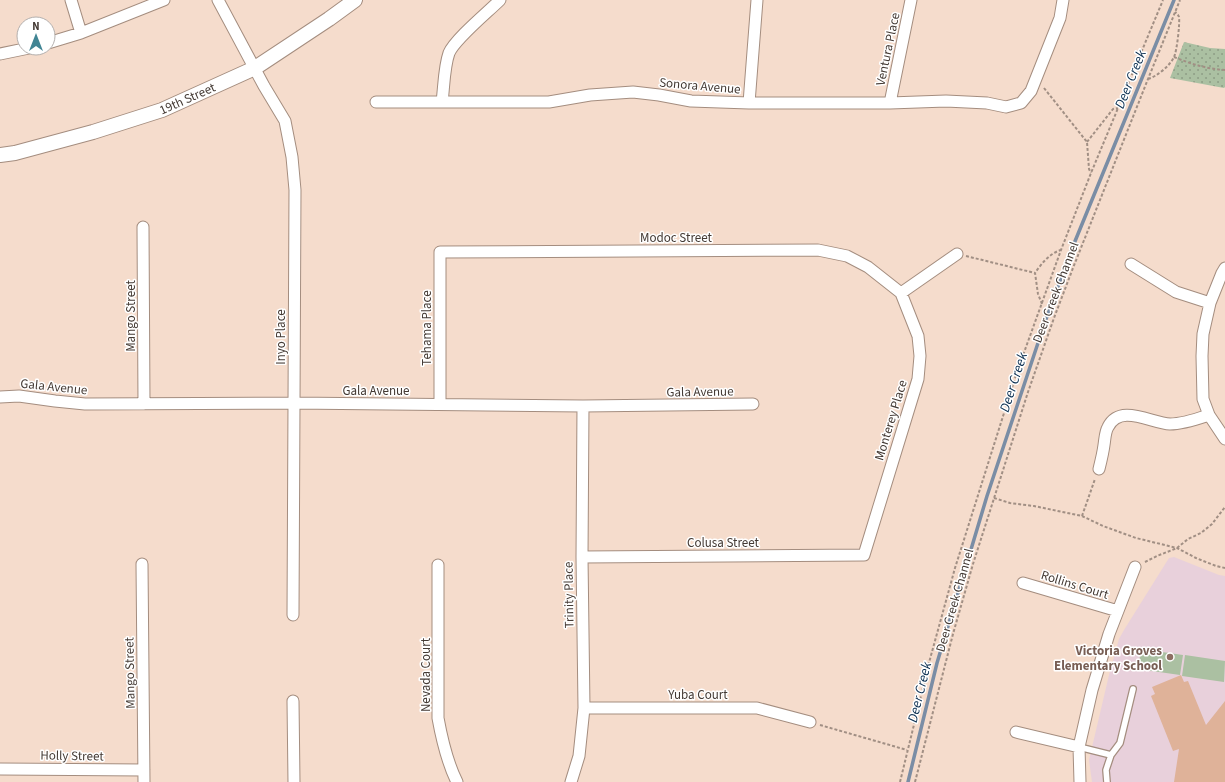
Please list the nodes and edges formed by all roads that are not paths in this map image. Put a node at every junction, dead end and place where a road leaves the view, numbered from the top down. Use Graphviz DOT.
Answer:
graph roads {
  1 [pos="71,0"];
  2 [pos="164,0"];
  3 [pos="218,0"];
  4 [pos="355,0"];
  5 [pos="500,0"];
  6 [pos="756,0"];
  7 [pos="911,0"];
  8 [pos="1063,0"];
  9 [pos="81,33"];
  10 [pos="56,41"];
  11 [pos="16,51"];
  12 [pos="0,54"];
  13 [pos="255,68"];
  14 [pos="376,102"];
  15 [pos="442,102"];
  16 [pos="749,103"];
  17 [pos="890,103"];
  18 [pos="0,155"];
  19 [pos="143,227"];
  20 [pos="440,252"];
  21 [pos="957,254"];
  22 [pos="1131,264"];
  23 [pos="1225,268"];
  24 [pos="901,293"];
  25 [pos="1210,303"];
  26 [pos="0,397"];
  27 [pos="293,403"];
  28 [pos="144,404"];
  29 [pos="440,404"];
  30 [pos="753,404"];
  31 [pos="583,406"];
  32 [pos="1209,415"];
  33 [pos="1225,439"];
  34 [pos="1099,469"];
  35 [pos="864,556"];
  36 [pos="582,557"];
  37 [pos="142,564"];
  38 [pos="438,565"];
  39 [pos="1135,567"];
  40 [pos="1023,583"];
  41 [pos="1118,611"];
  42 [pos="293,615"];
  43 [pos="1133,689"];
  44 [pos="293,701"];
  45 [pos="584,708"];
  46 [pos="810,722"];
  47 [pos="1016,732"];
  48 [pos="1079,747"];
  49 [pos="1111,755"];
  50 [pos="0,769"];
  51 [pos="144,770"];
  52 [pos="144,782"];
  53 [pos="294,782"];
  54 [pos="457,782"];
  55 [pos="570,782"];
  56 [pos="1080,782"];
  57 [pos="1107,782"];
  1 -- 9 [label="street"];
  2 -- 9 [label="street"];
  3 -- 13 [label="street, Inyo Place"];
  4 -- 13 [label="street, 19th Street"];
  5 -- 15 [label="street"];
  6 -- 16 [label="street"];
  7 -- 17 [label="street, Ventura Place"];
  8 -- 17 [label="street, Sonora Avenue"];
  9 -- 10 [label="street"];
  11 -- 12 [label="street"];
  13 -- 18 [label="street, 19th Street"];
  13 -- 27 [label="street, Inyo Place"];
  14 -- 15 [label="street, Sonora Avenue"];
  15 -- 16 [label="street, Sonora Avenue"];
  16 -- 17 [label="street, Sonora Avenue"];
  19 -- 28 [label="street, Mango Street"];
  20 -- 24 [label="street, Modoc Street"];
  20 -- 29 [label="street, Tehama Place"];
  21 -- 24 [label="street"];
  22 -- 25 [label="street"];
  23 -- 25 [label="street"];
  24 -- 35 [label="street, Monterey Place"];
  25 -- 32 [label="street"];
  26 -- 28 [label="street, Gala Avenue"];
  27 -- 28 [label="street, Gala Avenue"];
  27 -- 29 [label="street, Gala Avenue"];
  27 -- 42 [label="street, Inyo Place"];
  29 -- 31 [label="street, Gala Avenue"];
  30 -- 31 [label="street, Gala Avenue"];
  31 -- 36 [label="street, Trinity Place"];
  32 -- 33 [label="street"];
  32 -- 34 [label="street"];
  35 -- 36 [label="street, Colusa Street"];
  36 -- 45 [label="street, Trinity Place"];
  37 -- 51 [label="street, Mango Street"];
  38 -- 54 [label="street, Nevada Court"];
  39 -- 41 [label="street"];
  40 -- 41 [label="street, Rollins Court"];
  41 -- 48 [label="street"];
  43 -- 49 [label="lane"];
  44 -- 53 [label="street"];
  45 -- 46 [label="street, Yuba Court"];
  45 -- 55 [label="street, Trinity Place"];
  47 -- 48 [label="street"];
  48 -- 49 [label="lane"];
  48 -- 56 [label="street"];
  49 -- 57 [label="lane"];
  50 -- 51 [label="street, Holly Street"];
  51 -- 52 [label="street, Mango Street"];
}
